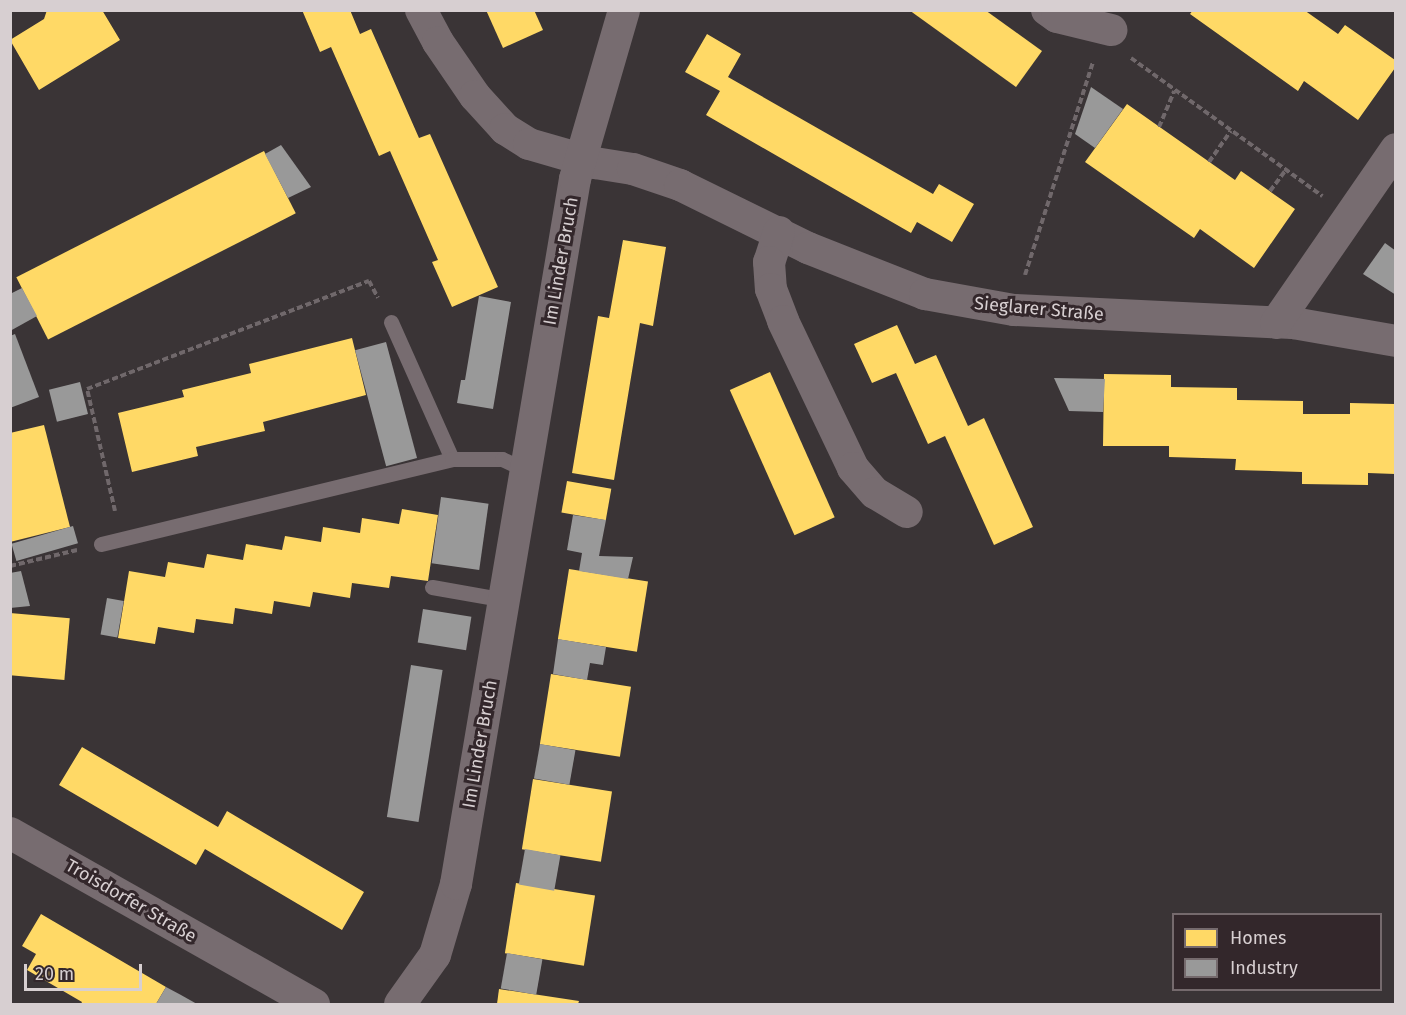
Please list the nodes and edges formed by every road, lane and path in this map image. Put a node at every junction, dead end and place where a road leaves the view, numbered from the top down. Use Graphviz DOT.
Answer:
graph roads {
  1 [pos="421,10"];
  2 [pos="624,10"];
  3 [pos="1047,10"];
  4 [pos="1111,30"];
  5 [pos="1174,91"];
  6 [pos="1159,127"];
  7 [pos="1231,132"];
  8 [pos="1395,149"];
  9 [pos="580,159"];
  10 [pos="1209,162"];
  11 [pos="1285,171"];
  12 [pos="1270,191"];
  13 [pos="1350,215"];
  14 [pos="779,232"];
  15 [pos="1014,310"];
  16 [pos="391,322"];
  17 [pos="1276,323"];
  18 [pos="1395,342"];
  19 [pos="452,459"];
  20 [pos="526,470"];
  21 [pos="907,512"];
  22 [pos="121,538"];
  23 [pos="100,544"];
  24 [pos="67,552"];
  25 [pos="10,566"];
  26 [pos="432,587"];
  27 [pos="505,600"];
  28 [pos="10,833"];
  29 [pos="314,1005"];
  30 [pos="400,1005"];
  1 -- 9 [label="street"];
  2 -- 9 [label="street, Im Linder Bruch"];
  3 -- 4 [label="street"];
  4 -- 5 [label="path"];
  4 -- 15 [label="path"];
  5 -- 6 [label="path"];
  5 -- 7 [label="path"];
  7 -- 10 [label="path"];
  7 -- 11 [label="path"];
  8 -- 13 [label="street"];
  9 -- 14 [label="street, Sieglarer Straße"];
  9 -- 20 [label="street, Im Linder Bruch"];
  11 -- 12 [label="path"];
  11 -- 13 [label="path"];
  13 -- 17 [label="street"];
  14 -- 15 [label="street, Sieglarer Straße"];
  14 -- 21 [label="street"];
  15 -- 17 [label="street, Sieglarer Straße"];
  16 -- 19 [label="lane"];
  16 -- 22 [label="path"];
  17 -- 18 [label="street, Sieglarer Straße"];
  19 -- 20 [label="lane"];
  19 -- 22 [label="lane"];
  20 -- 27 [label="street, Im Linder Bruch"];
  22 -- 23 [label="lane"];
  24 -- 25 [label="path"];
  26 -- 27 [label="lane"];
  27 -- 30 [label="street, Im Linder Bruch"];
  28 -- 29 [label="street, Troisdorfer Straße"];
}
